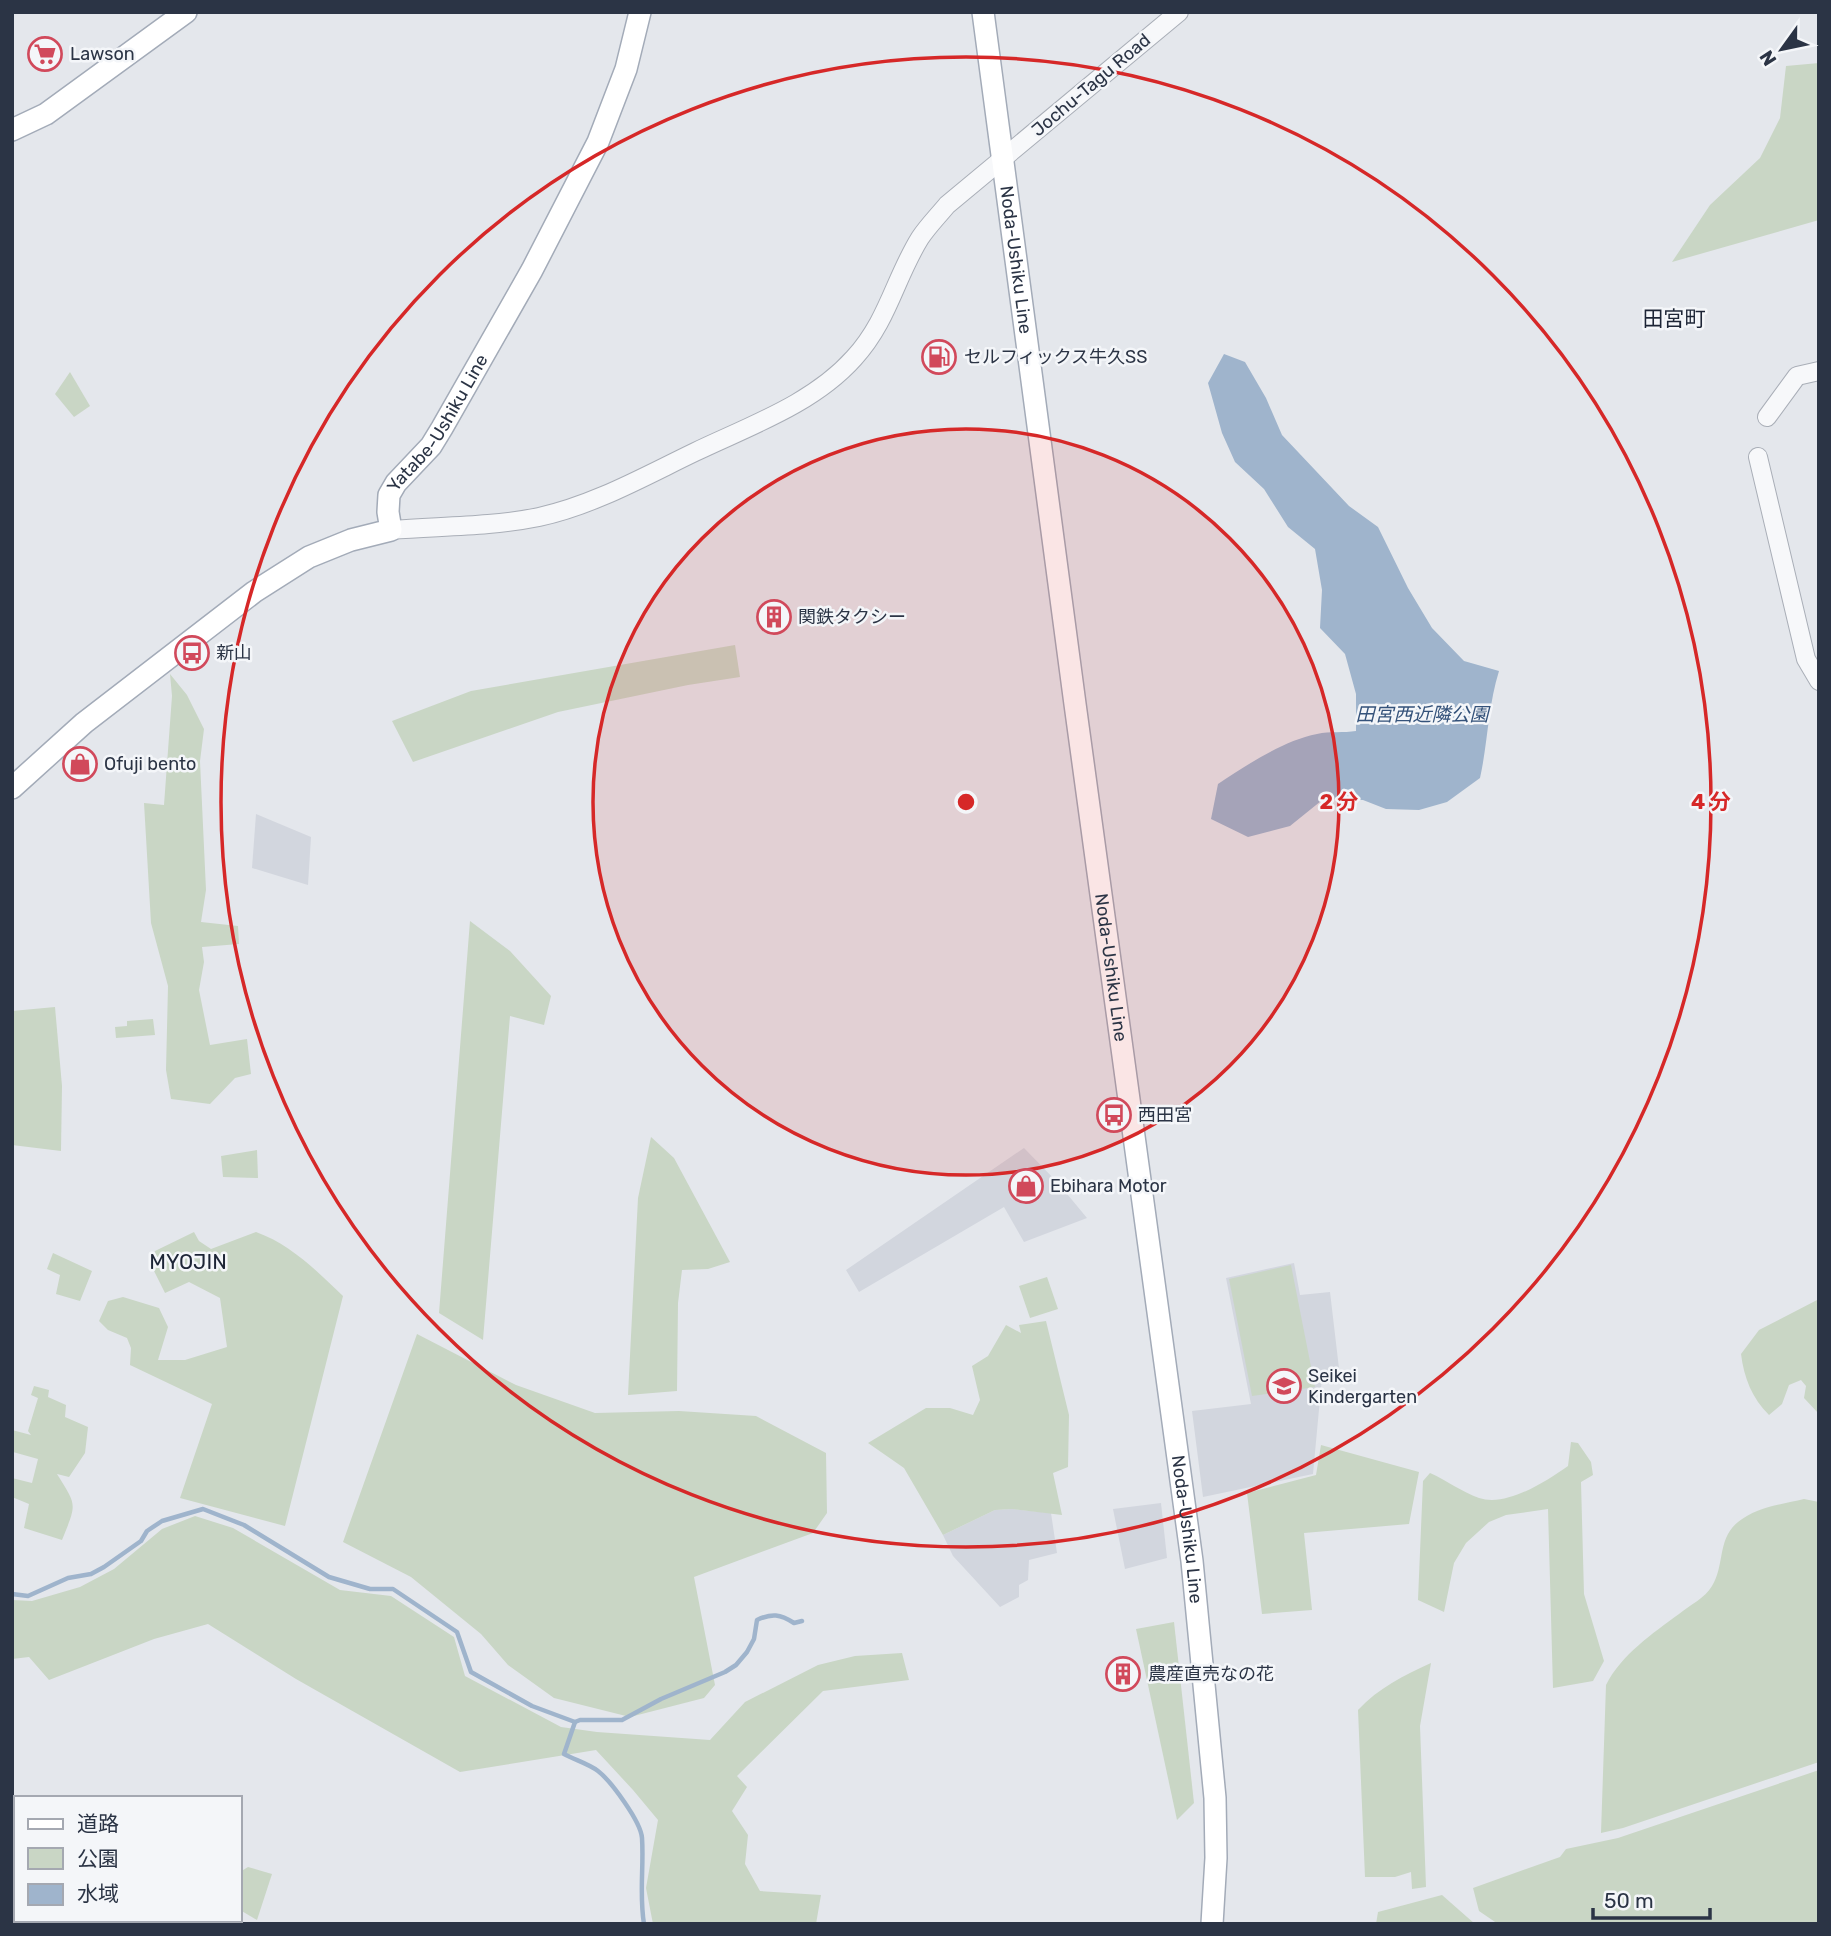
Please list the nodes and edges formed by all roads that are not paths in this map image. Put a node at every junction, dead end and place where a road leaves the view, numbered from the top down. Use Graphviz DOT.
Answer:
graph roads {
  1 [pos="186,12"];
  2 [pos="640,12"];
  3 [pos="983,12"];
  4 [pos="1179,12"];
  5 [pos="12,130"];
  6 [pos="1002,159"];
  7 [pos="1819,371"];
  8 [pos="1767,417"];
  9 [pos="1758,457"];
  10 [pos="391,530"];
  11 [pos="1819,681"];
  12 [pos="12,788"];
  13 [pos="1212,1924"];
  1 -- 5 [label="main road"];
  2 -- 10 [label="main road, Yatabe-Ushiku Line"];
  3 -- 6 [label="main road, Noda-Ushiku Line"];
  4 -- 6 [label="street, Jochu-Tagu Road"];
  6 -- 10 [label="street, Jochu-Tagu Road"];
  6 -- 13 [label="main road, Noda-Ushiku Line"];
  7 -- 8 [label="street"];
  9 -- 11 [label="street"];
  10 -- 12 [label="main road"];
}
